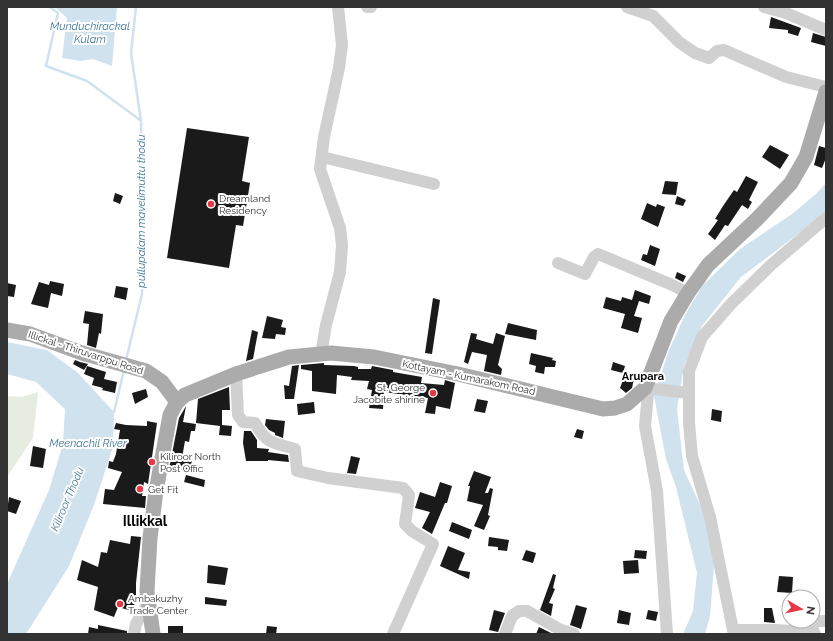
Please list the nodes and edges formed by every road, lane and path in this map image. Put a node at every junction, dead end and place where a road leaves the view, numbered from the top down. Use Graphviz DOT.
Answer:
graph roads {
  1 [pos="338,7"];
  2 [pos="367,7"];
  3 [pos="371,7"];
  4 [pos="627,7"];
  5 [pos="764,7"];
  6 [pos="826,30"];
  7 [pos="826,86"];
  8 [pos="826,92"];
  9 [pos="322,157"];
  10 [pos="434,184"];
  11 [pos="826,218"];
  12 [pos="558,263"];
  13 [pos="688,293"];
  14 [pos="7,330"];
  15 [pos="321,354"];
  16 [pos="236,374"];
  17 [pos="647,388"];
  18 [pos="689,393"];
  19 [pos="177,402"];
  20 [pos="148,603"];
  21 [pos="826,621"];
  22 [pos="155,632"];
  23 [pos="811,633"];
  24 [pos="134,634"];
  25 [pos="393,634"];
  26 [pos="505,634"];
  27 [pos="574,634"];
  28 [pos="667,634"];
  1 -- 9 [label="street"];
  2 -- 3 [label="street"];
  4 -- 7 [label="street"];
  5 -- 6 [label="street"];
  8 -- 13 [label="main road, Kottayam - Kumarakom Road"];
  9 -- 10 [label="street"];
  9 -- 15 [label="street"];
  11 -- 18 [label="street"];
  12 -- 13 [label="street"];
  13 -- 17 [label="main road, Kottayam - Kumarakom Road"];
  14 -- 19 [label="main road, Illickal - Thiruvarppu Road"];
  15 -- 16 [label="main road, Kottayam - Kumarakom Road"];
  15 -- 17 [label="main road, Kottayam - Kumarakom Road"];
  16 -- 19 [label="main road, Kottayam - Kumarakom Road"];
  16 -- 25 [label="street"];
  17 -- 18 [label="street"];
  17 -- 28 [label="street"];
  18 -- 23 [label="street"];
  19 -- 20 [label="main road"];
  20 -- 22 [label="main road"];
  20 -- 24 [label="street"];
  21 -- 23 [label="street"];
  26 -- 27 [label="street"];
}
